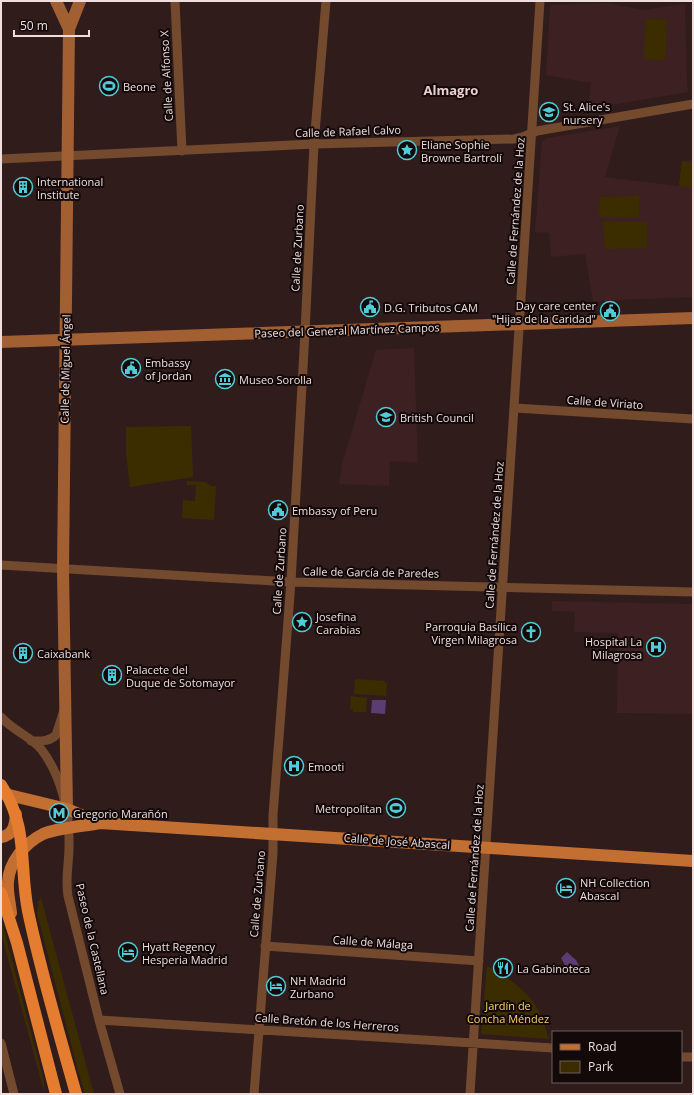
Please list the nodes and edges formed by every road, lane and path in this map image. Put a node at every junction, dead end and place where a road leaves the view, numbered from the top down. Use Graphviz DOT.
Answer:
graph roads {
  1 [pos="56,1"];
  2 [pos="80,1"];
  3 [pos="175,1"];
  4 [pos="326,1"];
  5 [pos="540,1"];
  6 [pos="69,29"];
  7 [pos="693,104"];
  8 [pos="532,132"];
  9 [pos="314,144"];
  10 [pos="182,151"];
  11 [pos="68,156"];
  12 [pos="1,159"];
  13 [pos="693,318"];
  14 [pos="520,324"];
  15 [pos="305,332"];
  16 [pos="66,340"];
  17 [pos="1,342"];
  18 [pos="515,408"];
  19 [pos="693,419"];
  20 [pos="1,565"];
  21 [pos="63,570"];
  22 [pos="291,582"];
  23 [pos="503,587"];
  24 [pos="693,592"];
  25 [pos="64,709"];
  26 [pos="1,717"];
  27 [pos="31,741"];
  28 [pos="3,791"];
  29 [pos="67,809"];
  30 [pos="16,814"];
  31 [pos="100,823"];
  32 [pos="69,828"];
  33 [pos="273,833"];
  34 [pos="1,837"];
  35 [pos="486,847"];
  36 [pos="23,849"];
  37 [pos="693,860"];
  38 [pos="1,893"];
  39 [pos="17,943"];
  40 [pos="265,946"];
  41 [pos="479,961"];
  42 [pos="99,1020"];
  43 [pos="260,1030"];
  44 [pos="1,1043"];
  45 [pos="474,1043"];
  46 [pos="552,1048"];
  47 [pos="682,1057"];
  48 [pos="693,1057"];
  49 [pos="55,1093"];
  50 [pos="14,1094"];
  51 [pos="76,1094"];
  52 [pos="120,1094"];
  53 [pos="254,1094"];
  54 [pos="470,1094"];
  1 -- 6 [label="street, Calle de Miguel Ángel"];
  2 -- 6 [label="street, Calle de Miguel Ángel"];
  3 -- 10 [label="street, Calle de Alfonso X"];
  4 -- 9 [label="street, Calle de Zurbano"];
  5 -- 8 [label="street, Calle de Fernández de la Hoz"];
  6 -- 11 [label="street, Calle de Miguel Ángel"];
  7 -- 8 [label="street, Calle de Rafael Calvo"];
  8 -- 9 [label="street, Calle de Rafael Calvo"];
  8 -- 14 [label="street, Calle de Fernández de la Hoz"];
  9 -- 10 [label="street, Calle de Rafael Calvo"];
  9 -- 15 [label="street, Calle de Zurbano"];
  10 -- 11 [label="street, Calle de Rafael Calvo"];
  11 -- 12 [label="street, Calle de Rafael Calvo"];
  11 -- 16 [label="street, Calle de Miguel Ángel"];
  13 -- 14 [label="street, Paseo del General Martínez Campos"];
  14 -- 15 [label="street, Paseo del General Martínez Campos"];
  14 -- 18 [label="street, Calle de Fernández de la Hoz"];
  15 -- 16 [label="street, Paseo del General Martínez Campos"];
  15 -- 22 [label="street, Calle de Zurbano"];
  16 -- 17 [label="street, Paseo del General Martínez Campos"];
  16 -- 21 [label="street, Calle de Miguel Ángel"];
  18 -- 19 [label="street, Calle de Viriato"];
  18 -- 23 [label="street, Calle de Fernández de la Hoz"];
  20 -- 21 [label="street, Calle de García de Paredes"];
  21 -- 22 [label="street, Calle de García de Paredes"];
  21 -- 25 [label="street, Calle de Miguel Ángel"];
  22 -- 23 [label="street, Calle de García de Paredes"];
  22 -- 33 [label="street, Calle de Zurbano"];
  23 -- 24 [label="street, Calle de García de Paredes"];
  23 -- 35 [label="street, Calle de Fernández de la Hoz"];
  25 -- 27 [label="street, Calle de Miguel Ángel"];
  25 -- 29 [label="street, Calle de Miguel Ángel"];
  26 -- 27 [label="street, Paseo de la Castellana"];
  27 -- 29 [label="street, Paseo de la Castellana"];
  28 -- 29 [label="main road"];
  28 -- 30 [label="highway"];
  29 -- 31 [label="main road"];
  29 -- 32 [label="street, Paseo de la Castellana"];
  30 -- 34 [label="main road"];
  30 -- 36 [label="highway"];
  31 -- 32 [label="main road"];
  31 -- 33 [label="main road, Calle de José Abascal"];
  32 -- 36 [label="main road"];
  32 -- 42 [label="street, Paseo de la Castellana"];
  33 -- 35 [label="main road, Calle de José Abascal"];
  33 -- 40 [label="street, Calle de Zurbano"];
  35 -- 37 [label="main road, Calle de José Abascal"];
  35 -- 41 [label="street, Calle de Fernández de la Hoz"];
  36 -- 39 [label="main road"];
  36 -- 51 [label="highway"];
  38 -- 39 [label="highway"];
  39 -- 49 [label="highway"];
  40 -- 41 [label="street, Calle de Málaga"];
  40 -- 43 [label="street, Calle de Zurbano"];
  41 -- 45 [label="street, Calle de Fernández de la Hoz"];
  42 -- 43 [label="street, Calle Bretón de los Herreros"];
  42 -- 52 [label="street, Paseo de la Castellana"];
  43 -- 45 [label="street, Calle Bretón de los Herreros"];
  43 -- 53 [label="street, Calle de Zurbano"];
  44 -- 50 [label="street"];
  45 -- 46 [label="street, Calle Bretón de los Herreros"];
  45 -- 54 [label="street, Calle de Fernández de la Hoz"];
  47 -- 48 [label="street"];
}
